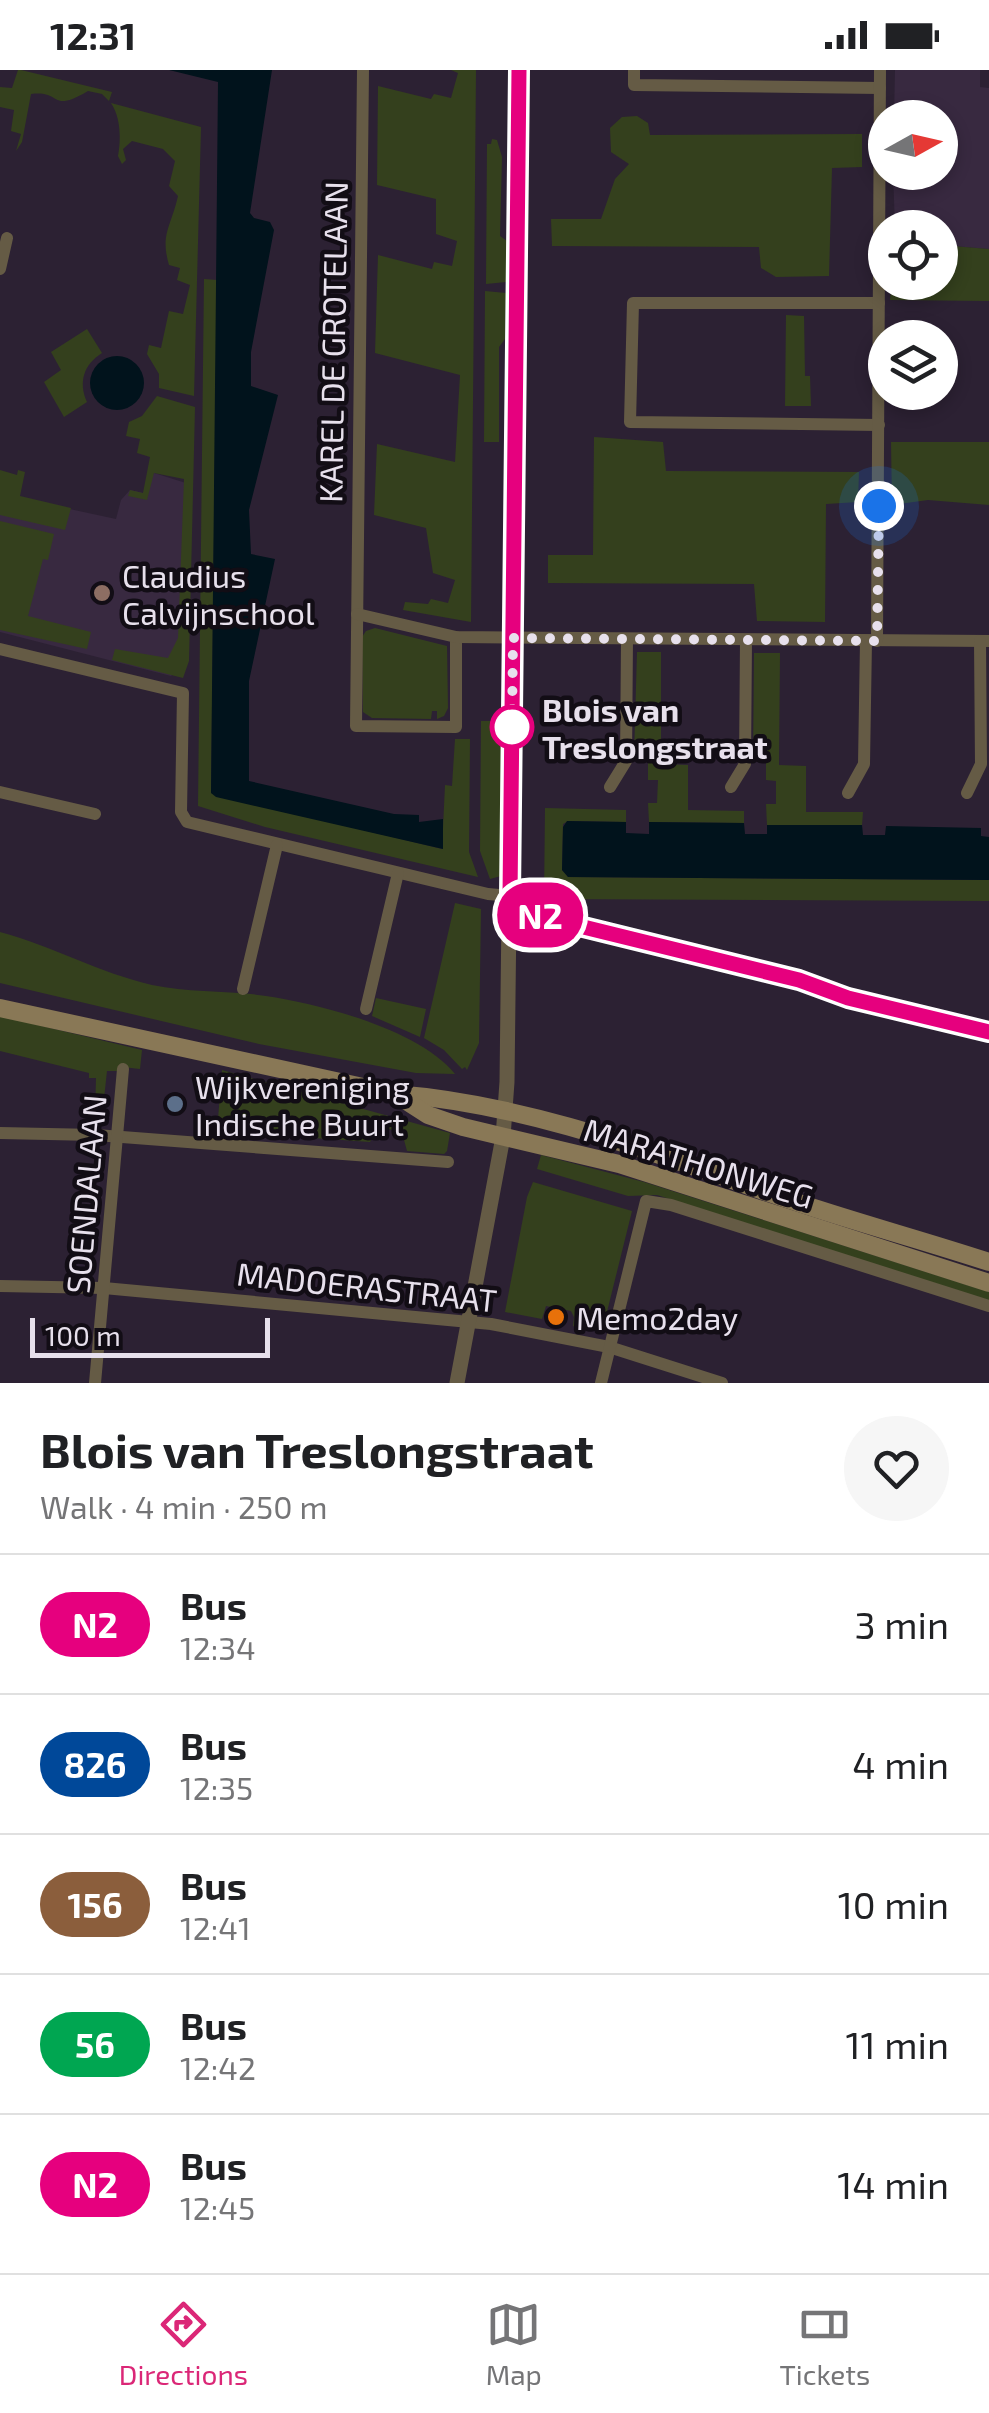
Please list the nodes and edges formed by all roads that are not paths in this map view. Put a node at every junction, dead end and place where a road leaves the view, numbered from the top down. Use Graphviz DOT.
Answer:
graph roads {
  1 [pos="363,70"];
  2 [pos="519,70"];
  3 [pos="634,70"];
  4 [pos="880,70"];
  5 [pos="880,88"];
  6 [pos="7,238"];
  7 [pos="0,269"];
  8 [pos="879,303"];
  9 [pos="879,425"];
  10 [pos="356,614"];
  11 [pos="456,638"];
  12 [pos="513,638"];
  13 [pos="627,639"];
  14 [pos="746,640"];
  15 [pos="871,641"];
  16 [pos="985,641"];
  17 [pos="0,648"];
  18 [pos="610,787"];
  19 [pos="730,787"];
  20 [pos="0,792"];
  21 [pos="848,792"];
  22 [pos="967,793"];
  23 [pos="95,814"];
  24 [pos="277,845"];
  25 [pos="398,873"];
  26 [pos="510,896"];
  27 [pos="244,989"];
  28 [pos="0,1008"];
  29 [pos="366,1009"];
  30 [pos="124,1069"];
  31 [pos="395,1094"];
  32 [pos="505,1111"];
  33 [pos="0,1133"];
  34 [pos="119,1136"];
  35 [pos="503,1137"];
  36 [pos="448,1162"];
  37 [pos="989,1262"];
  38 [pos="989,1283"];
  39 [pos="0,1286"];
  40 [pos="104,1288"];
  41 [pos="989,1306"];
  42 [pos="468,1322"];
  43 [pos="609,1348"];
  44 [pos="95,1383"];
  45 [pos="457,1383"];
  46 [pos="601,1383"];
  47 [pos="722,1383"];
  1 -- 10 [label="street, KAREL DE GROTELAAN"];
  2 -- 12 [label="street"];
  3 -- 5 [label="street"];
  4 -- 5 [label="street"];
  5 -- 8 [label="street"];
  6 -- 7 [label="street"];
  8 -- 9 [label="street"];
  8 -- 9 [label="street"];
  9 -- 15 [label="street"];
  10 -- 11 [label="street"];
  10 -- 11 [label="street, KAREL DE GROTELAAN"];
  11 -- 12 [label="street"];
  12 -- 13 [label="street"];
  12 -- 26 [label="street"];
  13 -- 14 [label="street"];
  13 -- 18 [label="street"];
  14 -- 15 [label="street"];
  14 -- 19 [label="street"];
  15 -- 16 [label="street"];
  15 -- 21 [label="street"];
  16 -- 22 [label="street"];
  17 -- 24 [label="street"];
  20 -- 23 [label="street"];
  24 -- 25 [label="street"];
  24 -- 27 [label="street"];
  25 -- 26 [label="street"];
  25 -- 29 [label="street"];
  26 -- 32 [label="street"];
  28 -- 31 [label="main road, MARATHONWEG"];
  30 -- 34 [label="street, SOENDALAAN"];
  31 -- 32 [label="main road, MARATHONWEG"];
  31 -- 35 [label="main road, MARATHONWEG"];
  32 -- 35 [label="street"];
  32 -- 37 [label="main road, MARATHONWEG"];
  33 -- 34 [label="street"];
  34 -- 36 [label="street"];
  34 -- 40 [label="street, SOENDALAAN"];
  35 -- 38 [label="main road, MARATHONWEG"];
  35 -- 42 [label="street"];
  39 -- 40 [label="street, MADOERASTRAAT"];
  40 -- 42 [label="street, MADOERASTRAAT"];
  40 -- 44 [label="street, SOENDALAAN"];
  41 -- 43 [label="street"];
  42 -- 43 [label="street, MADOERASTRAAT"];
  42 -- 45 [label="street"];
  43 -- 46 [label="street"];
  43 -- 47 [label="street, MADOERASTRAAT"];
}
